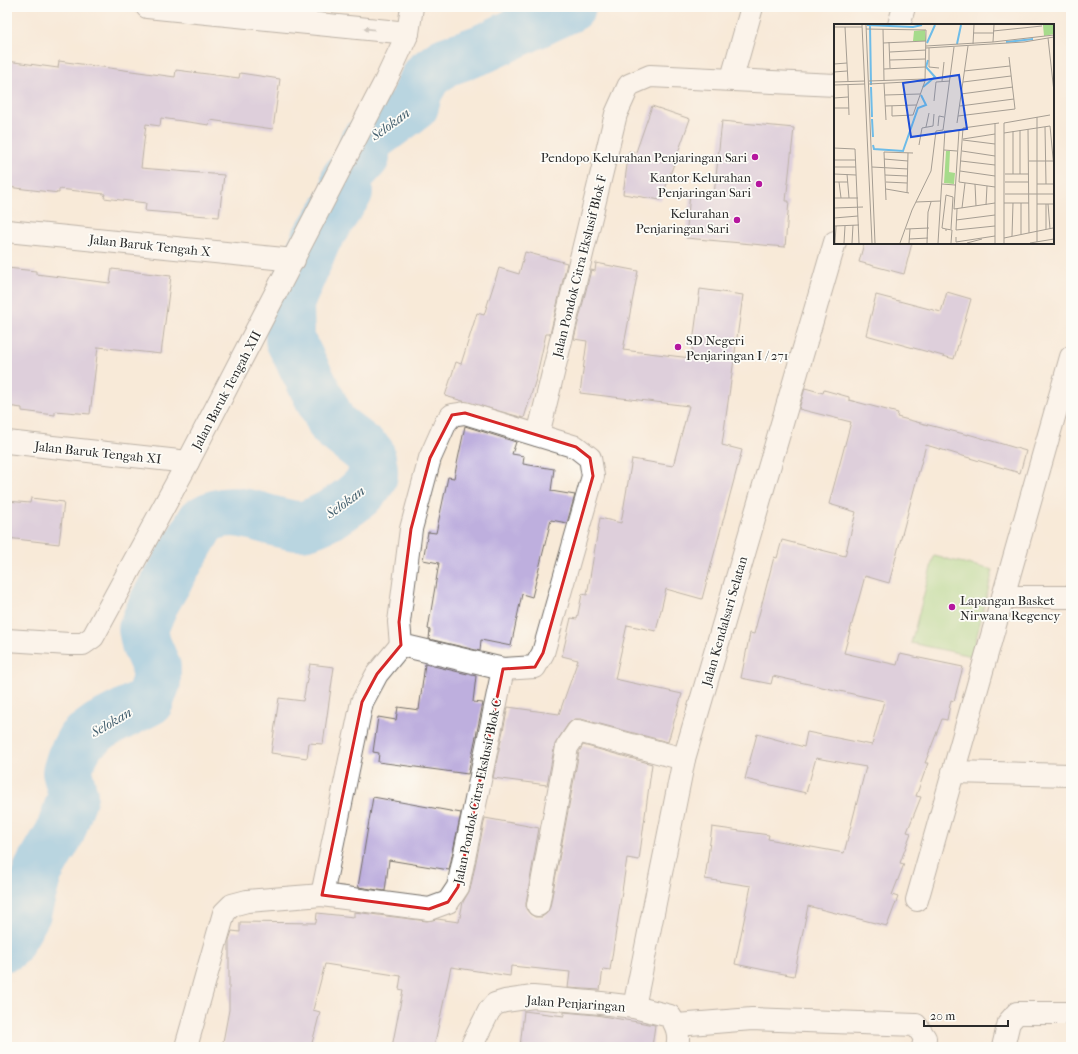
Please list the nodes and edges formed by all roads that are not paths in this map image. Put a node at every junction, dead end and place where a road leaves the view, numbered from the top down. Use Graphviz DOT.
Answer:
graph roads {
  1 [pos="147,7"];
  2 [pos="412,7"];
  3 [pos="752,7"];
  4 [pos="904,7"];
  5 [pos="899,24"];
  6 [pos="408,33"];
  7 [pos="732,78"];
  8 [pos="834,85"];
  9 [pos="7,231"];
  10 [pos="834,244"];
  11 [pos="294,260"];
  12 [pos="1070,365"];
  13 [pos="538,435"];
  14 [pos="7,442"];
  15 [pos="188,462"];
  16 [pos="1003,597"];
  17 [pos="1071,597"];
  18 [pos="7,640"];
  19 [pos="401,645"];
  20 [pos="503,669"];
  21 [pos="684,759"];
  22 [pos="953,772"];
  23 [pos="1071,775"];
  24 [pos="322,895"];
  25 [pos="917,900"];
  26 [pos="538,905"];
  27 [pos="634,1007"];
  28 [pos="1071,1013"];
  29 [pos="677,1025"];
  30 [pos="186,1047"];
  31 [pos="471,1047"];
  32 [pos="677,1047"];
  33 [pos="923,1047"];
  34 [pos="1003,1047"];
  6 -- 1 [label="street, one-way"];
  2 -- 6 [label="street, Jalan Baruk Tengah XII"];
  3 -- 7 [label="street"];
  4 -- 5 [label="street"];
  6 -- 11 [label="street, Jalan Baruk Tengah XII"];
  7 -- 8 [label="street, Jalan Pondok Citra Ekslusif Blok F"];
  7 -- 13 [label="street, Jalan Pondok Citra Ekslusif Blok F"];
  9 -- 11 [label="street, Jalan Baruk Tengah X"];
  10 -- 21 [label="street, Jalan Kendalsari Selatan"];
  11 -- 15 [label="street, Jalan Baruk Tengah XII"];
  12 -- 16 [label="street"];
  13 -- 19 [label="street"];
  13 -- 20 [label="street"];
  14 -- 15 [label="street, Jalan Baruk Tengah XI"];
  15 -- 18 [label="street, Jalan Baruk Tengah XII"];
  16 -- 17 [label="street"];
  16 -- 22 [label="street"];
  19 -- 20 [label="street"];
  19 -- 24 [label="street"];
  20 -- 24 [label="street, Jalan Pondok Citra Ekslusif Blok C"];
  21 -- 26 [label="street"];
  21 -- 27 [label="street, Jalan Kendalsari Selatan"];
  22 -- 23 [label="street"];
  22 -- 25 [label="street"];
  24 -- 30 [label="street, Jalan Pondok Citra Ekslusif Blok C"];
  27 -- 29 [label="street, Jalan Penjaringan"];
  27 -- 31 [label="street, Jalan Penjaringan"];
  28 -- 34 [label="street"];
  29 -- 32 [label="street"];
  29 -- 33 [label="street"];
}
